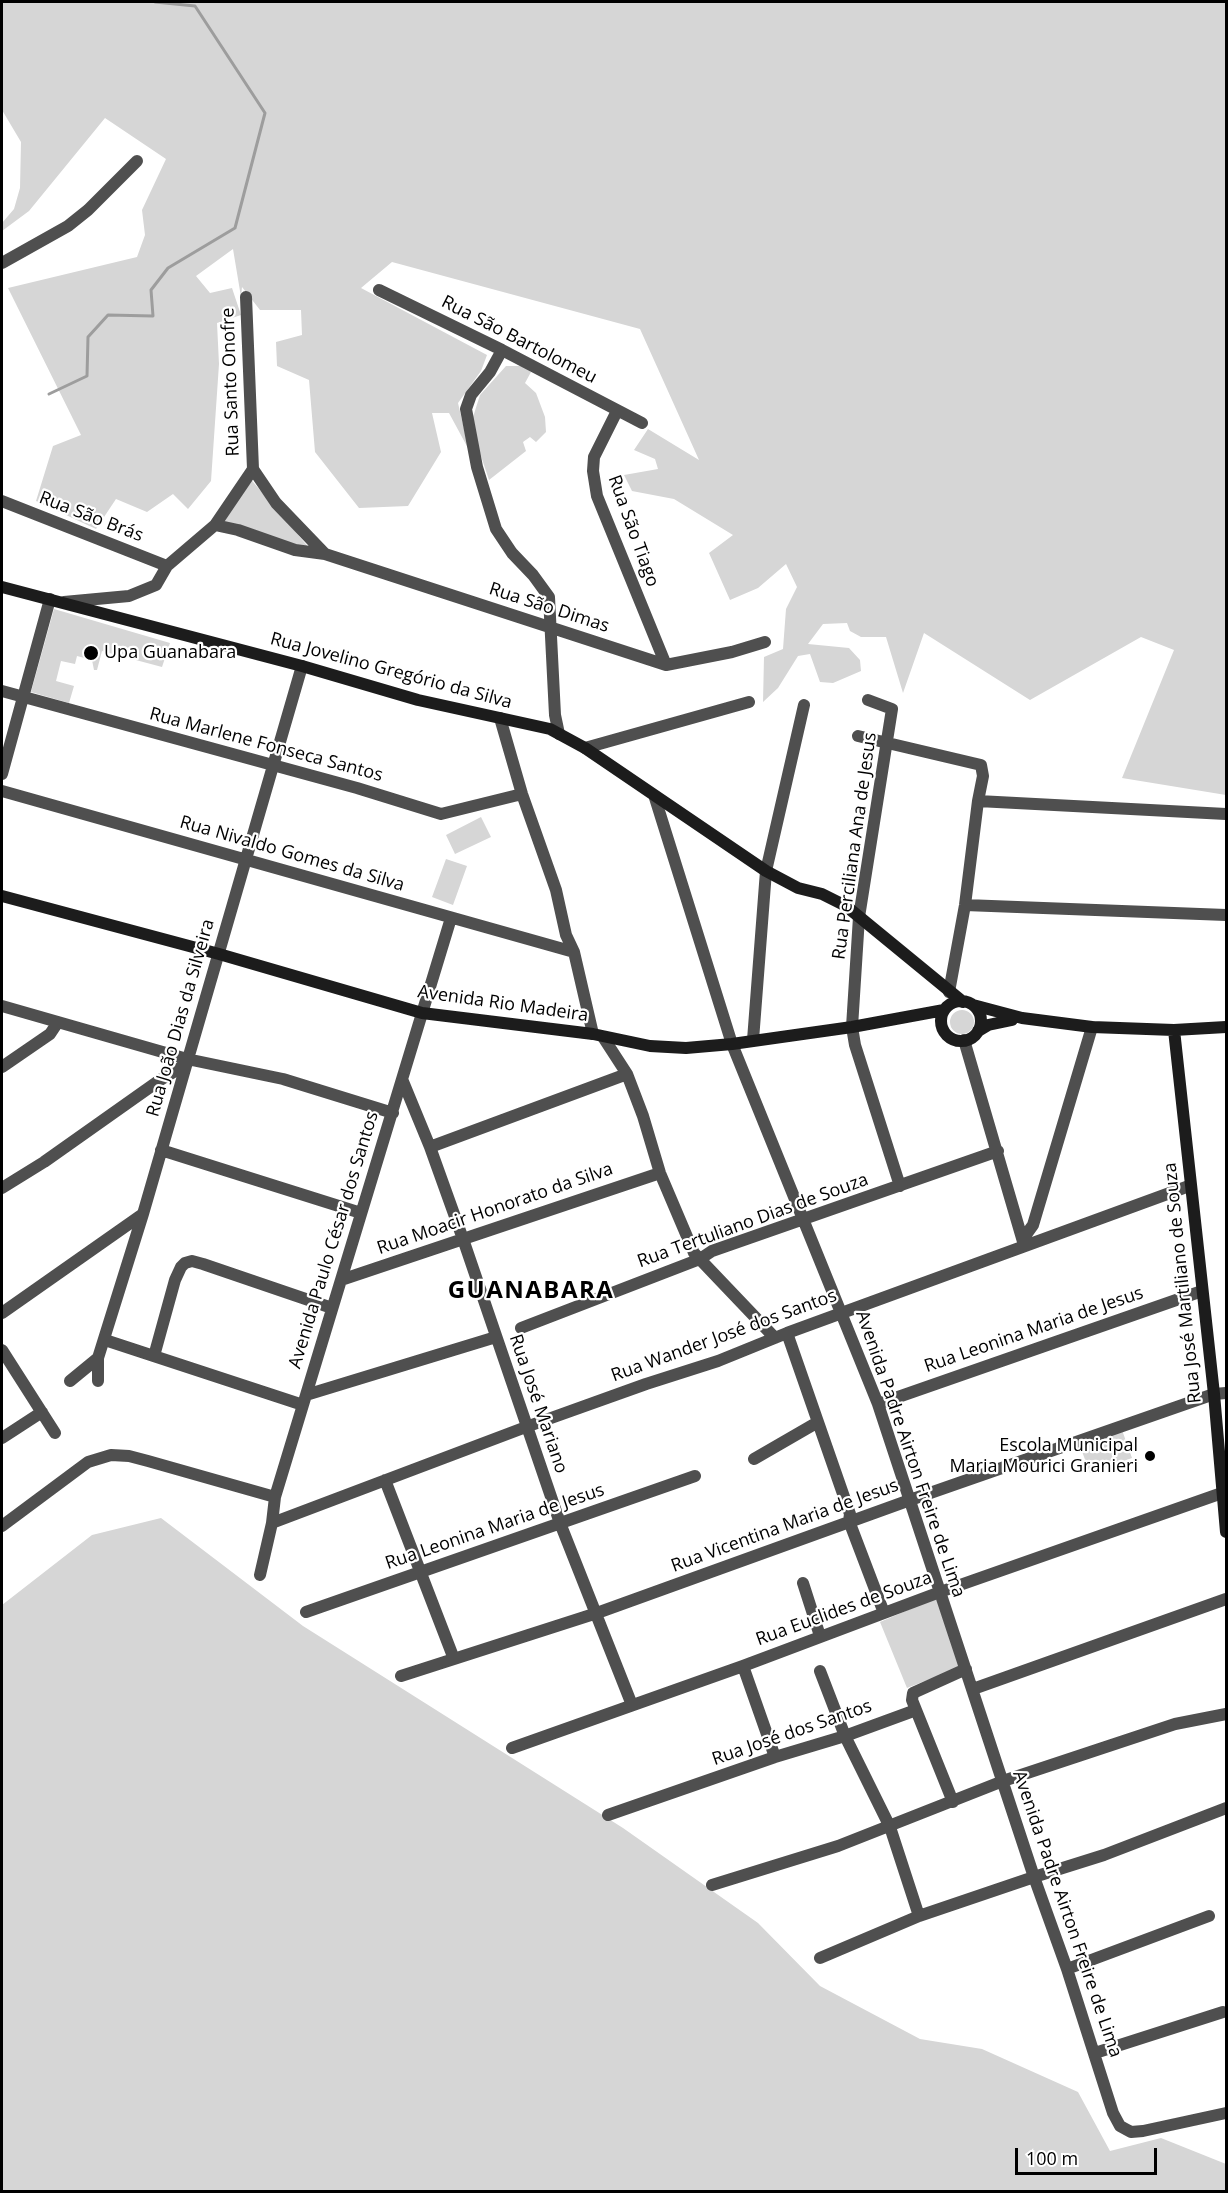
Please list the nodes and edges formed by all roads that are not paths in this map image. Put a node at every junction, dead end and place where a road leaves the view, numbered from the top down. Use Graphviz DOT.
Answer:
graph roads {
  1 [pos="137,161"];
  2 [pos="2,263"];
  3 [pos="379,290"];
  4 [pos="246,297"];
  5 [pos="502,350"];
  6 [pos="617,411"];
  7 [pos="642,423"];
  8 [pos="253,469"];
  9 [pos="2,501"];
  10 [pos="215,525"];
  11 [pos="325,554"];
  12 [pos="167,566"];
  13 [pos="2,587"];
  14 [pos="50,599"];
  15 [pos="63,603"];
  16 [pos="551,627"];
  17 [pos="765,642"];
  18 [pos="666,665"];
  19 [pos="302,666"];
  20 [pos="2,691"];
  21 [pos="24,698"];
  22 [pos="868,700"];
  23 [pos="749,702"];
  24 [pos="804,705"];
  25 [pos="500,718"];
  26 [pos="559,734"];
  27 [pos="858,736"];
  28 [pos="887,742"];
  29 [pos="585,748"];
  30 [pos="274,765"];
  31 [pos="2,774"];
  32 [pos="2,791"];
  33 [pos="522,794"];
  34 [pos="655,798"];
  35 [pos="978,801"];
  36 [pos="1227,814"];
  37 [pos="246,860"];
  38 [pos="766,872"];
  39 [pos="2,896"];
  40 [pos="965,905"];
  41 [pos="1227,915"];
  42 [pos="860,917"];
  43 [pos="451,918"];
  44 [pos="574,952"];
  45 [pos="219,954"];
  46 [pos="949,992"];
  47 [pos="968,1004"];
  48 [pos="2,1006"];
  49 [pos="946,1008"];
  50 [pos="423,1013"];
  51 [pos="904,1018"];
  52 [pos="1022,1018"];
  53 [pos="58,1022"];
  54 [pos="852,1027"];
  55 [pos="1092,1027"];
  56 [pos="1227,1027"];
  57 [pos="1174,1030"];
  58 [pos="944,1031"];
  59 [pos="978,1031"];
  60 [pos="598,1036"];
  61 [pos="753,1040"];
  62 [pos="964,1040"];
  63 [pos="732,1044"];
  64 [pos="186,1062"];
  65 [pos="2,1066"];
  66 [pos="627,1074"];
  67 [pos="402,1079"];
  68 [pos="393,1113"];
  69 [pos="429,1147"];
  70 [pos="161,1150"];
  71 [pos="998,1151"];
  72 [pos="660,1173"];
  73 [pos="900,1186"];
  74 [pos="1190,1186"];
  75 [pos="2,1188"];
  76 [pos="362,1213"];
  77 [pos="143,1214"];
  78 [pos="802,1219"];
  79 [pos="463,1239"];
  80 [pos="1024,1242"];
  81 [pos="700,1259"];
  82 [pos="341,1280"];
  83 [pos="1202,1291"];
  84 [pos="332,1308"];
  85 [pos="842,1313"];
  86 [pos="2,1314"];
  87 [pos="521,1328"];
  88 [pos="781,1336"];
  89 [pos="496,1337"];
  90 [pos="105,1340"];
  91 [pos="2,1350"];
  92 [pos="154,1356"];
  93 [pos="98,1358"];
  94 [pos="70,1381"];
  95 [pos="98,1381"];
  96 [pos="1220,1394"];
  97 [pos="304,1400"];
  98 [pos="878,1404"];
  99 [pos="42,1412"];
  100 [pos="818,1422"];
  101 [pos="526,1427"];
  102 [pos="56,1433"];
  103 [pos="2,1438"];
  104 [pos="754,1459"];
  105 [pos="695,1476"];
  106 [pos="385,1480"];
  107 [pos="1222,1493"];
  108 [pos="275,1497"];
  109 [pos="910,1500"];
  110 [pos="849,1521"];
  111 [pos="272,1523"];
  112 [pos="560,1523"];
  113 [pos="2,1526"];
  114 [pos="1227,1532"];
  115 [pos="420,1572"];
  116 [pos="260,1575"];
  117 [pos="803,1583"];
  118 [pos="940,1592"];
  119 [pos="1227,1599"];
  120 [pos="306,1612"];
  121 [pos="597,1613"];
  122 [pos="884,1613"];
  123 [pos="820,1636"];
  124 [pos="454,1659"];
  125 [pos="743,1666"];
  126 [pos="966,1669"];
  127 [pos="820,1671"];
  128 [pos="400,1676"];
  129 [pos="973,1689"];
  130 [pos="632,1705"];
  131 [pos="916,1710"];
  132 [pos="1227,1714"];
  133 [pos="845,1736"];
  134 [pos="512,1749"];
  135 [pos="775,1757"];
  136 [pos="1003,1781"];
  137 [pos="953,1802"];
  138 [pos="1227,1809"];
  139 [pos="608,1815"];
  140 [pos="890,1827"];
  141 [pos="1034,1876"];
  142 [pos="712,1885"];
  143 [pos="1209,1916"];
  144 [pos="919,1917"];
  145 [pos="820,1958"];
  146 [pos="1067,1969"];
  147 [pos="1223,2012"];
  148 [pos="1095,2053"];
  149 [pos="1227,2113"];
  1 -- 2 [label="street"];
  3 -- 5 [label="street, Rua São Bartolomeu"];
  4 -- 8 [label="street, Rua Santo Onofre"];
  5 -- 6 [label="street, Rua São Bartolomeu"];
  5 -- 16 [label="street"];
  6 -- 7 [label="street, Rua São Bartolomeu"];
  6 -- 18 [label="street, Rua São Tiago"];
  8 -- 10 [label="street, Rua Santo Onofre"];
  8 -- 11 [label="street, Rua São Dimas"];
  9 -- 12 [label="street, Rua São Brás"];
  10 -- 11 [label="street, Rua São Dimas"];
  10 -- 12 [label="street, Rua Santo Onofre"];
  11 -- 16 [label="street, Rua São Dimas"];
  12 -- 15 [label="street, Rua Santo Onofre"];
  13 -- 14 [label="street, Rua Jovelino Gregório da Silva"];
  14 -- 15 [label="street, Rua Jovelino Gregório da Silva"];
  14 -- 21 [label="street"];
  15 -- 19 [label="street, Rua Jovelino Gregório da Silva"];
  16 -- 18 [label="street, Rua São Dimas"];
  16 -- 26 [label="street"];
  17 -- 18 [label="street, Rua São Dimas"];
  19 -- 25 [label="street, Rua Jovelino Gregório da Silva"];
  19 -- 30 [label="street, Rua João Dias da Silveira"];
  20 -- 21 [label="street, Rua Marlene Fonseca Santos"];
  21 -- 30 [label="street, Rua Marlene Fonseca Santos"];
  21 -- 31 [label="street"];
  22 -- 28 [label="street, Rua Perciliana Ana de Jesus"];
  23 -- 29 [label="street"];
  24 -- 38 [label="street"];
  25 -- 26 [label="street, Rua Jovelino Gregório da Silva"];
  25 -- 33 [label="street"];
  26 -- 29 [label="street, Rua Jovelino Gregório da Silva"];
  27 -- 28 [label="street"];
  28 -- 35 [label="street"];
  28 -- 42 [label="street, Rua Perciliana Ana de Jesus"];
  29 -- 34 [label="street, Rua Jovelino Gregório da Silva"];
  30 -- 33 [label="street, Rua Marlene Fonseca Santos"];
  30 -- 37 [label="street, Rua João Dias da Silveira"];
  32 -- 37 [label="street, Rua Nivaldo Gomes da Silva"];
  33 -- 44 [label="street"];
  34 -- 38 [label="street, Rua Jovelino Gregório da Silva"];
  34 -- 63 [label="street, Avenida Padre Airton Freire de Lima"];
  35 -- 36 [label="street"];
  35 -- 40 [label="street"];
  37 -- 43 [label="street, Rua Nivaldo Gomes da Silva"];
  37 -- 45 [label="street, Rua João Dias da Silveira"];
  38 -- 42 [label="street, Rua Jovelino Gregório da Silva"];
  38 -- 61 [label="street"];
  39 -- 45 [label="street, Avenida Rio Madeira"];
  40 -- 41 [label="street"];
  40 -- 46 [label="street"];
  42 -- 46 [label="street, Rua Jovelino Gregório da Silva"];
  42 -- 54 [label="street, Rua Perciliana Ana de Jesus"];
  43 -- 44 [label="street, Rua Nivaldo Gomes da Silva"];
  43 -- 50 [label="street, Avenida Paulo César dos Santos"];
  44 -- 60 [label="street"];
  45 -- 50 [label="street, Avenida Rio Madeira"];
  45 -- 64 [label="street, Rua João Dias da Silveira"];
  46 -- 47 [label="street, Rua Jovelino Gregório da Silva"];
  46 -- 49 [label="street"];
  47 -- 49 [label="street"];
  47 -- 52 [label="street"];
  47 -- 59 [label="street"];
  48 -- 53 [label="street"];
  49 -- 51 [label="street, Avenida Rio Madeira"];
  49 -- 58 [label="street"];
  50 -- 60 [label="street, Avenida Rio Madeira"];
  50 -- 67 [label="street, Avenida Paulo César dos Santos"];
  51 -- 54 [label="street, Avenida Rio Madeira"];
  51 -- 58 [label="street, Avenida Rio Madeira"];
  52 -- 55 [label="street"];
  52 -- 59 [label="street"];
  53 -- 64 [label="street"];
  53 -- 65 [label="street"];
  54 -- 61 [label="street, Avenida Rio Madeira"];
  54 -- 73 [label="street, Rua Perciliana Ana de Jesus"];
  55 -- 57 [label="street"];
  55 -- 80 [label="street"];
  56 -- 57 [label="street"];
  57 -- 74 [label="street, Rua José Martiliano de Souza"];
  58 -- 62 [label="street"];
  59 -- 62 [label="street"];
  60 -- 63 [label="street, Avenida Rio Madeira"];
  60 -- 66 [label="street"];
  61 -- 63 [label="street, Avenida Rio Madeira"];
  62 -- 71 [label="street"];
  63 -- 78 [label="street, Avenida Padre Airton Freire de Lima"];
  64 -- 68 [label="street"];
  64 -- 70 [label="street, Rua João Dias da Silveira"];
  64 -- 75 [label="street"];
  66 -- 69 [label="street"];
  66 -- 72 [label="street"];
  67 -- 68 [label="street, Avenida Paulo César dos Santos"];
  67 -- 69 [label="street, Rua José Mariano"];
  68 -- 76 [label="street, Avenida Paulo César dos Santos"];
  69 -- 79 [label="street, Rua José Mariano"];
  70 -- 76 [label="street"];
  70 -- 77 [label="street, Rua João Dias da Silveira"];
  71 -- 73 [label="street, Rua Tertuliano Dias de Souza"];
  71 -- 80 [label="street"];
  72 -- 79 [label="street, Rua Moacir Honorato da Silva"];
  72 -- 81 [label="street"];
  73 -- 78 [label="street, Rua Tertuliano Dias de Souza"];
  74 -- 80 [label="street, Rua Wander José dos Santos"];
  74 -- 83 [label="street, Rua José Martiliano de Souza"];
  76 -- 82 [label="street, Avenida Paulo César dos Santos"];
  77 -- 86 [label="street"];
  77 -- 90 [label="street, Rua João Dias da Silveira"];
  78 -- 81 [label="street, Rua Tertuliano Dias de Souza"];
  78 -- 85 [label="street, Avenida Padre Airton Freire de Lima"];
  79 -- 82 [label="street, Rua Moacir Honorato da Silva"];
  79 -- 89 [label="street, Rua José Mariano"];
  80 -- 85 [label="street, Rua Wander José dos Santos"];
  81 -- 87 [label="street, Rua Tertuliano Dias de Souza"];
  81 -- 88 [label="street"];
  82 -- 84 [label="street, Avenida Paulo César dos Santos"];
  83 -- 96 [label="street, Rua José Martiliano de Souza"];
  83 -- 98 [label="street, Rua Leonina Maria de Jesus"];
  84 -- 92 [label="street"];
  84 -- 97 [label="street, Avenida Paulo César dos Santos"];
  85 -- 88 [label="street, Rua Wander José dos Santos"];
  85 -- 98 [label="street, Avenida Padre Airton Freire de Lima"];
  88 -- 100 [label="street"];
  88 -- 101 [label="street, Rua Wander José dos Santos"];
  89 -- 97 [label="street"];
  89 -- 101 [label="street, Rua José Mariano"];
  90 -- 92 [label="street"];
  90 -- 93 [label="street, Rua João Dias da Silveira"];
  91 -- 99 [label="street"];
  92 -- 97 [label="street"];
  93 -- 94 [label="street"];
  93 -- 95 [label="street, Rua João Dias da Silveira"];
  96 -- 107 [label="street, Rua José Martiliano de Souza"];
  96 -- 109 [label="street, Rua Vicentina Maria de Jesus"];
  97 -- 108 [label="street, Avenida Paulo César dos Santos"];
  98 -- 109 [label="street, Avenida Padre Airton Freire de Lima"];
  99 -- 102 [label="street"];
  99 -- 103 [label="street"];
  100 -- 104 [label="street"];
  100 -- 110 [label="street"];
  101 -- 106 [label="street, Rua Wander José dos Santos"];
  101 -- 112 [label="street, Rua José Mariano"];
  105 -- 112 [label="street, Rua Leonina Maria de Jesus"];
  106 -- 111 [label="street, Rua Wander José dos Santos"];
  106 -- 115 [label="street"];
  107 -- 114 [label="street, Rua José Martiliano de Souza"];
  107 -- 118 [label="street, Rua Euclides de Souza"];
  108 -- 111 [label="street, Avenida Paulo César dos Santos"];
  108 -- 113 [label="street"];
  109 -- 110 [label="street, Rua Vicentina Maria de Jesus"];
  109 -- 118 [label="street, Avenida Padre Airton Freire de Lima"];
  110 -- 121 [label="street, Rua Vicentina Maria de Jesus"];
  110 -- 122 [label="street"];
  111 -- 116 [label="street, Avenida Paulo César dos Santos"];
  112 -- 115 [label="street, Rua Leonina Maria de Jesus"];
  112 -- 121 [label="street, Rua José Mariano"];
  115 -- 120 [label="street, Rua Leonina Maria de Jesus"];
  115 -- 124 [label="street"];
  117 -- 123 [label="street"];
  118 -- 122 [label="street, Rua Euclides de Souza"];
  118 -- 126 [label="street, Avenida Padre Airton Freire de Lima"];
  119 -- 129 [label="street"];
  121 -- 124 [label="street, Rua Vicentina Maria de Jesus"];
  121 -- 130 [label="street, Rua José Mariano"];
  122 -- 123 [label="street, Rua Euclides de Souza"];
  123 -- 125 [label="street, Rua Euclides de Souza"];
  124 -- 128 [label="street, Rua Vicentina Maria de Jesus"];
  125 -- 130 [label="street, Rua Euclides de Souza"];
  125 -- 135 [label="street"];
  126 -- 129 [label="street, Avenida Padre Airton Freire de Lima"];
  126 -- 131 [label="street"];
  127 -- 133 [label="street"];
  129 -- 136 [label="street, Avenida Padre Airton Freire de Lima"];
  130 -- 134 [label="street, Rua Euclides de Souza"];
  131 -- 133 [label="street, Rua José dos Santos"];
  131 -- 137 [label="street"];
  132 -- 136 [label="street"];
  133 -- 135 [label="street, Rua José dos Santos"];
  133 -- 140 [label="street"];
  135 -- 139 [label="street, Rua José dos Santos"];
  136 -- 137 [label="street"];
  136 -- 141 [label="street, Avenida Padre Airton Freire de Lima"];
  137 -- 140 [label="street"];
  138 -- 141 [label="street"];
  140 -- 142 [label="street"];
  140 -- 144 [label="street"];
  141 -- 144 [label="street"];
  141 -- 146 [label="street, Avenida Padre Airton Freire de Lima"];
  143 -- 146 [label="street"];
  144 -- 145 [label="street"];
  146 -- 148 [label="street, Avenida Padre Airton Freire de Lima"];
  147 -- 148 [label="street"];
  148 -- 149 [label="street, Avenida Padre Airton Freire de Lima"];
}
